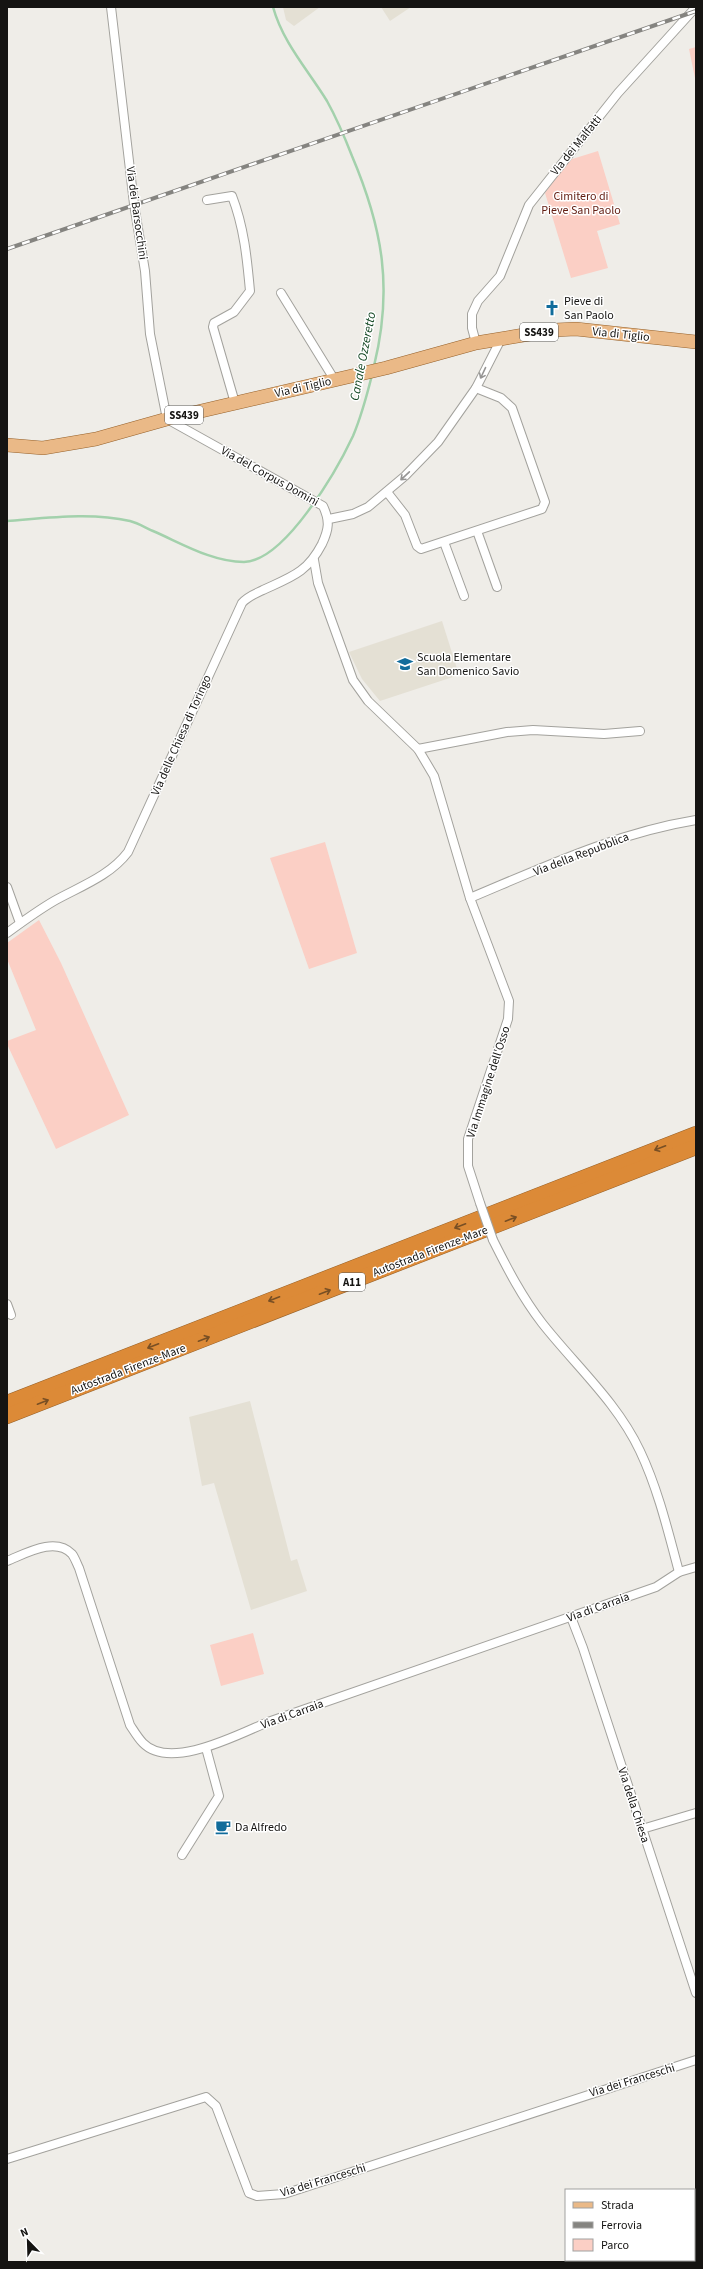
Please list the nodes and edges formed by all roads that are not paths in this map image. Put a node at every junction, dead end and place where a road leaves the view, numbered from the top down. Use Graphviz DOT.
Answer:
graph roads {
  1 [pos="111,7"];
  2 [pos="696,7"];
  3 [pos="207,200"];
  4 [pos="281,293"];
  5 [pos="501,339"];
  6 [pos="696,342"];
  7 [pos="476,343"];
  8 [pos="334,379"];
  9 [pos="476,388"];
  10 [pos="235,403"];
  11 [pos="167,419"];
  12 [pos="7,445"];
  13 [pos="386,492"];
  14 [pos="329,519"];
  15 [pos="477,531"];
  16 [pos="444,542"];
  17 [pos="314,560"];
  18 [pos="497,587"];
  19 [pos="464,596"];
  20 [pos="640,731"];
  21 [pos="418,749"];
  22 [pos="696,820"];
  23 [pos="7,887"];
  24 [pos="470,898"];
  25 [pos="20,923"];
  26 [pos="7,933"];
  27 [pos="696,1134"];
  28 [pos="696,1147"];
  29 [pos="7,1304"];
  30 [pos="11,1315"];
  31 [pos="7,1403"];
  32 [pos="7,1416"];
  33 [pos="7,1561"];
  34 [pos="696,1567"];
  35 [pos="679,1572"];
  36 [pos="571,1618"];
  37 [pos="206,1748"];
  38 [pos="696,1813"];
  39 [pos="642,1829"];
  40 [pos="182,1855"];
  41 [pos="696,1993"];
  42 [pos="696,2060"];
  43 [pos="7,2159"];
  1 -- 11 [label="street, Via dei Barsocchini"];
  2 -- 7 [label="street, Via dei Malfatti"];
  3 -- 10 [label="street"];
  4 -- 8 [label="street"];
  5 -- 6 [label="main road, Via di Tiglio / SS439"];
  5 -- 7 [label="main road, Via di Tiglio / SS439"];
  5 -- 9 [label="street, Via del Corpus Domini, one-way"];
  7 -- 8 [label="main road, Via di Tiglio / SS439"];
  8 -- 10 [label="main road, Via di Tiglio / SS439"];
  9 -- 13 [label="street, Via del Corpus Domini, one-way"];
  9 -- 15 [label="street"];
  10 -- 11 [label="main road, Via di Tiglio / SS439"];
  11 -- 12 [label="main road, Via di Tiglio / SS439"];
  11 -- 14 [label="street, Via del Corpus Domini"];
  13 -- 14 [label="street, Via del Corpus Domini"];
  13 -- 16 [label="street"];
  14 -- 17 [label="street, Via delle Chiesa di Toringo"];
  15 -- 16 [label="street"];
  15 -- 18 [label="street"];
  16 -- 19 [label="street"];
  17 -- 21 [label="street, Via Immagine dell'Osso"];
  17 -- 25 [label="street, Via delle Chiesa di Toringo"];
  20 -- 21 [label="street"];
  21 -- 24 [label="street, Via Immagine dell'Osso"];
  22 -- 24 [label="street, Via della Repubblica"];
  23 -- 25 [label="street"];
  24 -- 35 [label="street, Via Immagine dell'Osso, bridge"];
  25 -- 26 [label="street, Via delle Chiesa di Toringo"];
  27 -- 31 [label="highway, Autostrada Firenze-Mare / A11, one-way"];
  32 -- 28 [label="highway, Autostrada Firenze-Mare / A11, one-way"];
  29 -- 30 [label="street"];
  33 -- 37 [label="street, Via di Carraia"];
  34 -- 35 [label="street, Via di Carraia"];
  35 -- 36 [label="street, Via di Carraia"];
  36 -- 37 [label="street, Via di Carraia"];
  36 -- 39 [label="street, Via della Chiesa"];
  37 -- 40 [label="street"];
  38 -- 39 [label="street"];
  39 -- 41 [label="street, Via della Chiesa"];
  42 -- 43 [label="street, Via dei Franceschi"];
}
